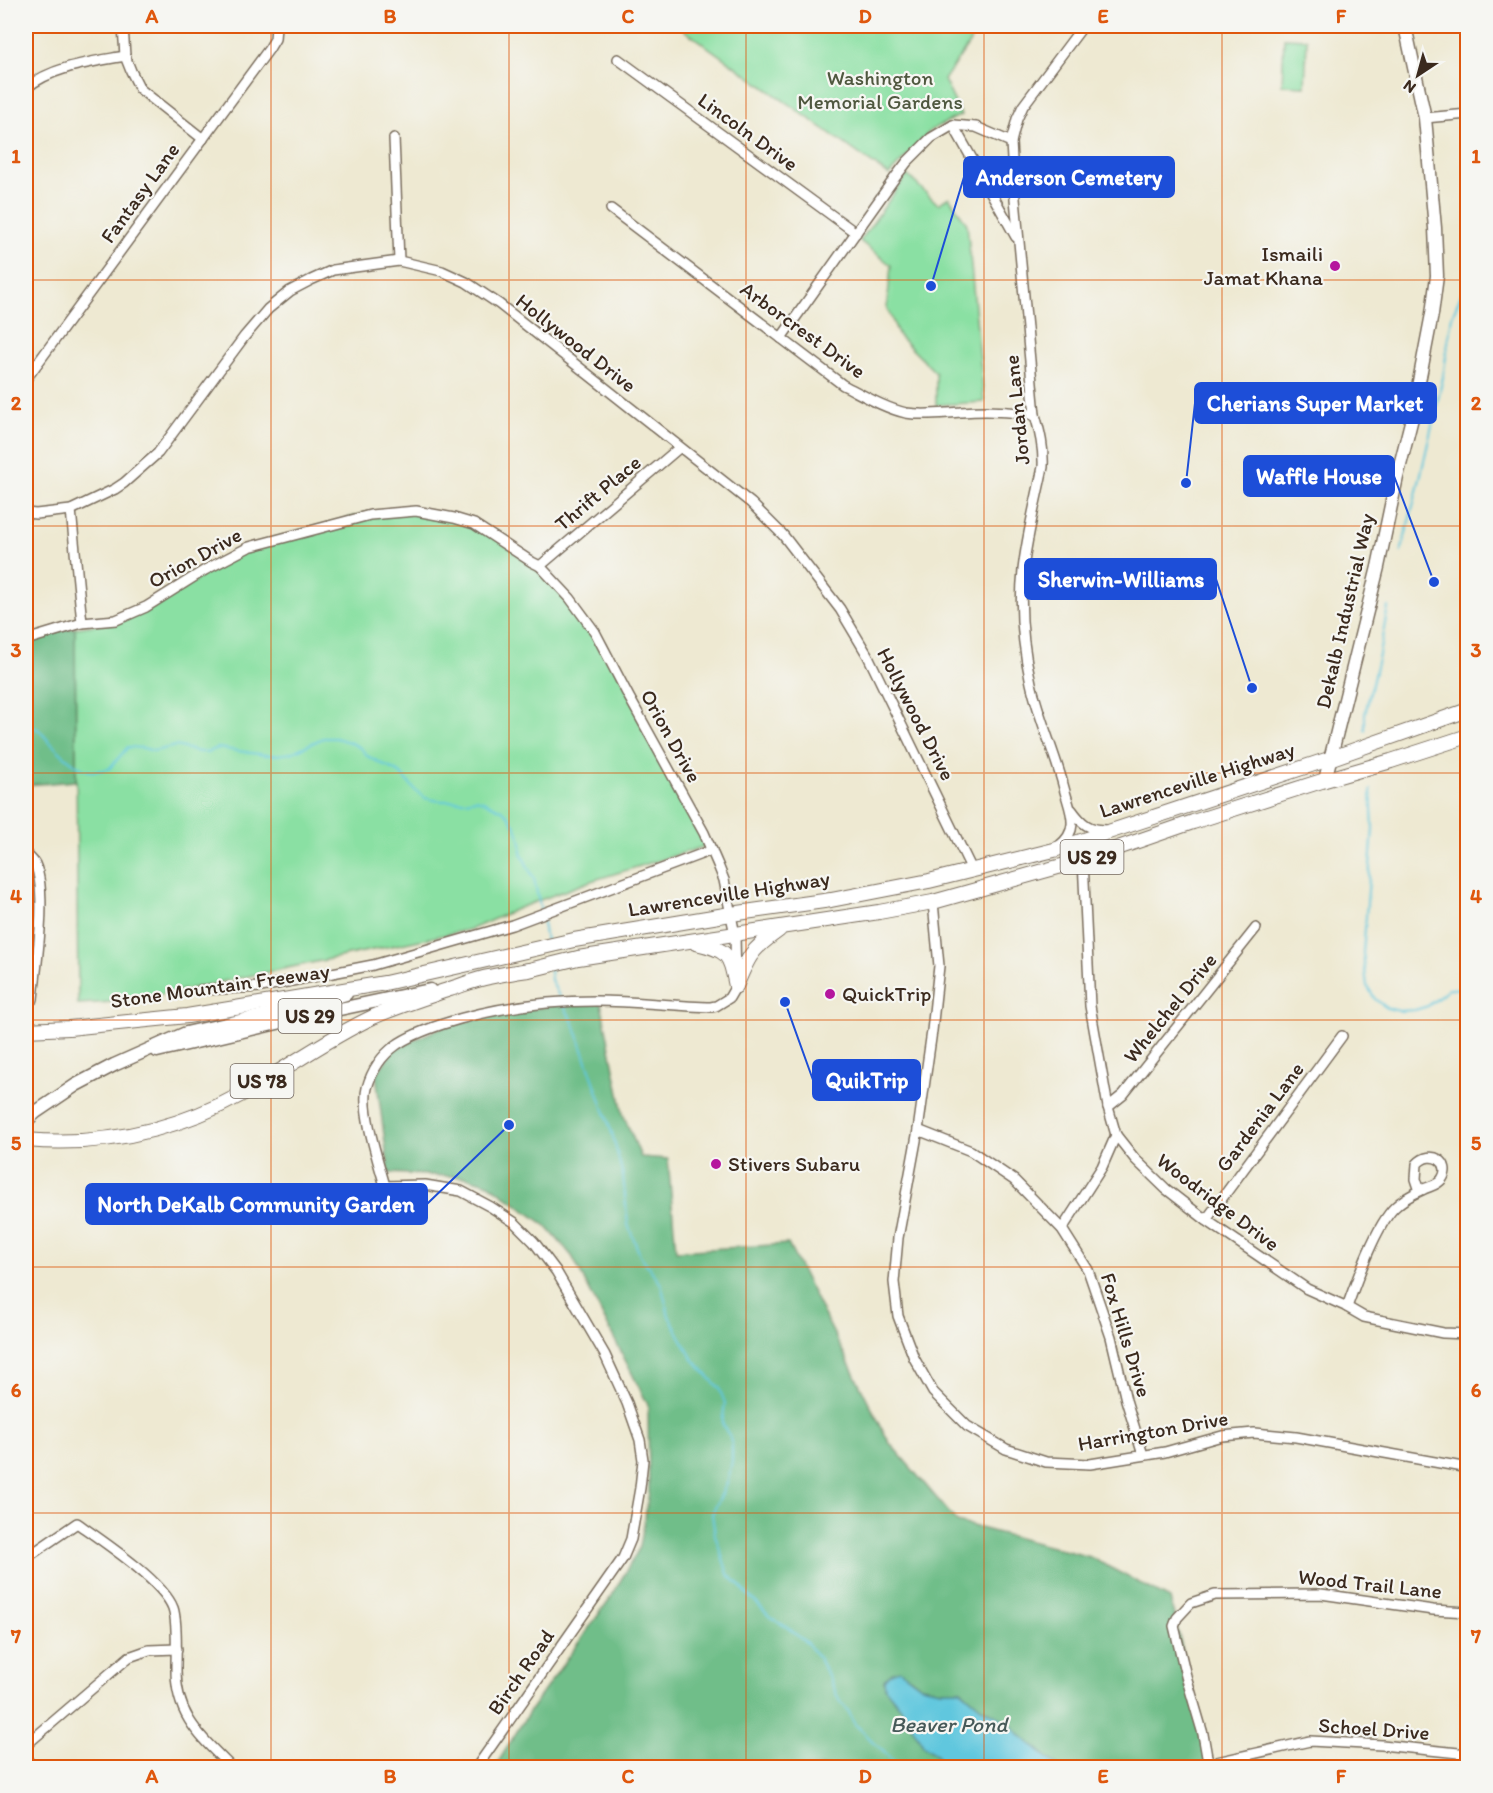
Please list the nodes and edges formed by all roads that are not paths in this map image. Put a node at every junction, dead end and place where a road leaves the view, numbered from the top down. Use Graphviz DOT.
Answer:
graph roads {
  1 [pos="123,26"];
  2 [pos="276,26"];
  3 [pos="1083,26"];
  4 [pos="1405,26"];
  5 [pos="126,56"];
  6 [pos="618,59"];
  7 [pos="26,88"];
  8 [pos="1467,114"];
  9 [pos="1425,118"];
  10 [pos="953,125"];
  11 [pos="394,138"];
  12 [pos="203,139"];
  13 [pos="1011,142"];
  14 [pos="611,209"];
  15 [pos="856,233"];
  16 [pos="1019,242"];
  17 [pos="399,261"];
  18 [pos="781,338"];
  19 [pos="26,379"];
  20 [pos="1035,414"];
  21 [pos="679,448"];
  22 [pos="71,510"];
  23 [pos="26,513"];
  24 [pos="540,566"];
  25 [pos="82,623"];
  26 [pos="26,640"];
  27 [pos="1467,710"];
  28 [pos="1467,736"];
  29 [pos="1329,759"];
  30 [pos="1325,780"];
  31 [pos="1069,806"];
  32 [pos="1115,830"];
  33 [pos="712,850"];
  34 [pos="1054,850"];
  35 [pos="26,854"];
  36 [pos="1083,861"];
  37 [pos="972,870"];
  38 [pos="933,902"];
  39 [pos="731,914"];
  40 [pos="782,927"];
  41 [pos="1256,928"];
  42 [pos="735,934"];
  43 [pos="689,941"];
  44 [pos="487,977"];
  45 [pos="385,983"];
  46 [pos="736,986"];
  47 [pos="201,990"];
  48 [pos="33,999"];
  49 [pos="26,1030"];
  50 [pos="1342,1036"];
  51 [pos="133,1057"];
  52 [pos="1108,1107"];
  53 [pos="26,1122"];
  54 [pos="918,1130"];
  55 [pos="1116,1135"];
  56 [pos="26,1140"];
  57 [pos="1420,1191"];
  58 [pos="1206,1220"];
  59 [pos="1062,1229"];
  60 [pos="1347,1307"];
  61 [pos="1467,1334"];
  62 [pos="1143,1455"];
  63 [pos="1467,1468"];
  64 [pos="26,1558"];
  65 [pos="1467,1612"];
  66 [pos="177,1649"];
  67 [pos="26,1745"];
  68 [pos="1467,1754"];
  69 [pos="26,1760"];
  70 [pos="1209,1766"];
  71 [pos="30,1767"];
  72 [pos="232,1767"];
  73 [pos="476,1767"];
  1 -- 5 [label="street"];
  2 -- 12 [label="street, Fantasy Lane"];
  3 -- 13 [label="street, Jordan Lane"];
  4 -- 9 [label="main road, Dekalb Industrial Way"];
  5 -- 7 [label="street"];
  5 -- 12 [label="street"];
  6 -- 15 [label="street, Lincoln Drive"];
  8 -- 9 [label="street"];
  9 -- 29 [label="main road, Dekalb Industrial Way"];
  10 -- 13 [label="street"];
  10 -- 15 [label="street"];
  10 -- 16 [label="street"];
  11 -- 17 [label="street"];
  12 -- 19 [label="street, Fantasy Lane"];
  13 -- 16 [label="street, Jordan Lane"];
  14 -- 18 [label="street, Arborcrest Drive"];
  15 -- 18 [label="street"];
  16 -- 20 [label="street, Jordan Lane"];
  17 -- 21 [label="street, Hollywood Drive"];
  17 -- 22 [label="street, Hollywood Drive"];
  18 -- 20 [label="street, Arborcrest Drive"];
  20 -- 31 [label="street, Jordan Lane"];
  21 -- 24 [label="street, Thrift Place"];
  21 -- 37 [label="street, Hollywood Drive"];
  22 -- 23 [label="street, Hollywood Drive"];
  22 -- 25 [label="street"];
  24 -- 25 [label="street, Orion Drive"];
  24 -- 33 [label="street, Orion Drive"];
  25 -- 26 [label="street, Orion Drive"];
  27 -- 29 [label="highway, US 29"];
  28 -- 30 [label="highway, US 29"];
  29 -- 30 [label="main road, Dekalb Industrial Way"];
  29 -- 32 [label="highway, Lawrenceville Highway / US 29"];
  30 -- 36 [label="highway, Lawrenceville Highway / US 29"];
  31 -- 32 [label="street, Jordan Lane"];
  31 -- 34 [label="street, Jordan Lane"];
  32 -- 34 [label="highway, Lawrenceville Highway / US 29"];
  33 -- 39 [label="street, Orion Drive"];
  33 -- 47 [label="street"];
  34 -- 37 [label="highway, Lawrenceville Highway / US 29"];
  35 -- 48 [label="street"];
  36 -- 38 [label="highway, Lawrenceville Highway / US 29"];
  36 -- 52 [label="street, Woodridge Drive"];
  37 -- 39 [label="highway, Lawrenceville Highway / US 29"];
  38 -- 40 [label="highway, Lawrenceville Highway / US 29"];
  38 -- 54 [label="street, Harrington Drive"];
  39 -- 42 [label="street, Orion Drive"];
  39 -- 45 [label="highway, Lawrenceville Highway / US 29"];
  40 -- 42 [label="highway, Lawrenceville Highway / US 29"];
  40 -- 46 [label="highway"];
  41 -- 52 [label="street, Whelchel Drive"];
  42 -- 43 [label="highway, Lawrenceville Highway / US 29"];
  42 -- 46 [label="street, Orion Drive"];
  43 -- 44 [label="highway, Lawrenceville Highway / US 29"];
  43 -- 46 [label="highway"];
  44 -- 51 [label="main road, Lawrenceville Highway / US 29"];
  44 -- 56 [label="highway, US 78"];
  45 -- 49 [label="highway, Stone Mountain Freeway"];
  45 -- 51 [label="main road, Lawrenceville Highway / US 29"];
  46 -- 73 [label="street, Birch Road"];
  50 -- 58 [label="street, Gardenia Lane"];
  51 -- 53 [label="main road, Lawrenceville Highway / US 29"];
  52 -- 55 [label="street, Woodridge Drive"];
  54 -- 59 [label="street, Fox Hills Drive"];
  54 -- 62 [label="street, Harrington Drive"];
  55 -- 58 [label="street, Woodridge Drive"];
  55 -- 59 [label="street"];
  57 -- 60 [label="street"];
  58 -- 60 [label="street, Woodridge Drive"];
  59 -- 62 [label="street, Fox Hills Drive"];
  60 -- 61 [label="street, Woodridge Drive"];
  62 -- 63 [label="street, Harrington Drive"];
  64 -- 66 [label="street"];
  65 -- 70 [label="street, Wood Trail Lane"];
  66 -- 67 [label="street"];
  66 -- 72 [label="street"];
  68 -- 70 [label="street, Schoel Drive"];
  69 -- 71 [label="main road"];
}
